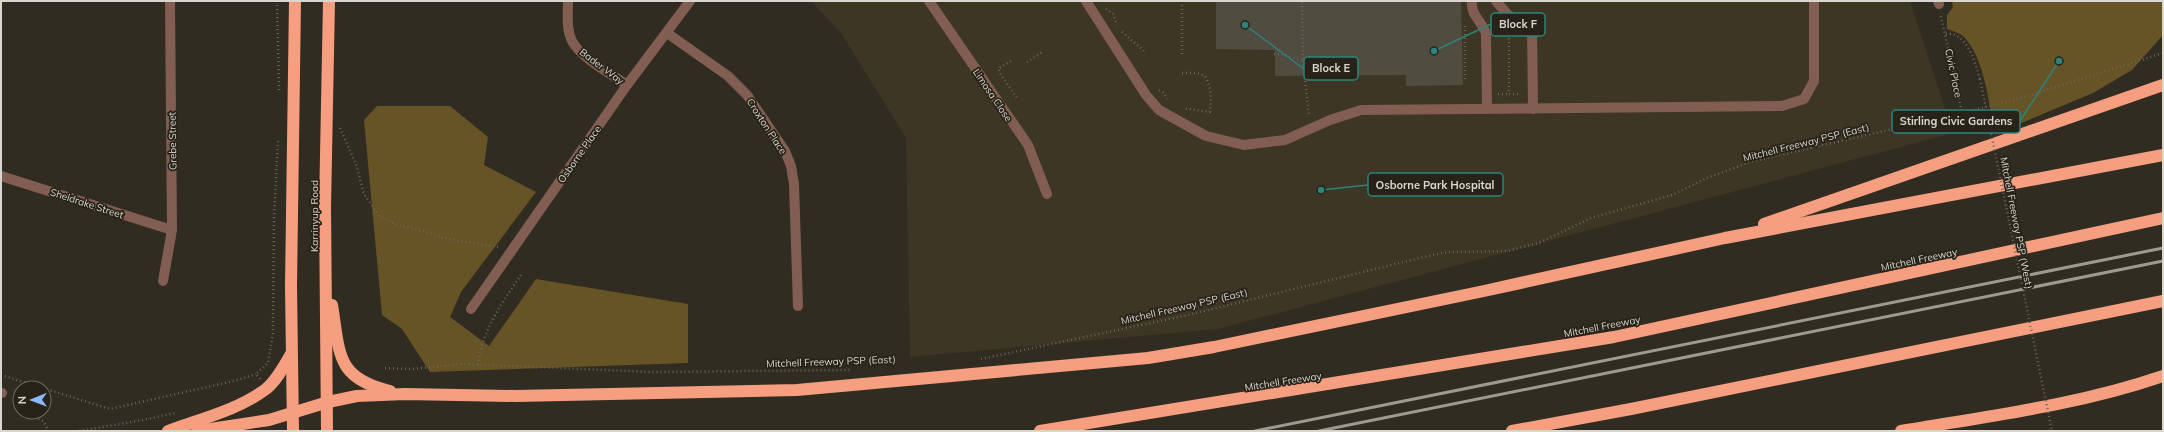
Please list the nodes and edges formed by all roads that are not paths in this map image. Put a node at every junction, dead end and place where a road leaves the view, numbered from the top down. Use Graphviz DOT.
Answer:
graph roads {
  1 [pos="170,1"];
  2 [pos="294,1"];
  3 [pos="329,1"];
  4 [pos="568,1"];
  5 [pos="690,1"];
  6 [pos="929,1"];
  7 [pos="1086,1"];
  8 [pos="1472,1"];
  9 [pos="1496,1"];
  10 [pos="1814,1"];
  11 [pos="667,33"];
  12 [pos="627,85"];
  13 [pos="2163,85"];
  14 [pos="1533,108"];
  15 [pos="1487,109"];
  16 [pos="2163,155"];
  17 [pos="1,176"];
  18 [pos="1047,194"];
  19 [pos="2163,218"];
  20 [pos="172,230"];
  21 [pos="1725,238"];
  22 [pos="326,264"];
  23 [pos="163,281"];
  24 [pos="2163,300"];
  25 [pos="798,306"];
  26 [pos="471,309"];
  27 [pos="292,353"];
  28 [pos="2163,376"];
  29 [pos="405,394"];
  30 [pos="328,402"];
  31 [pos="293,414"];
  32 [pos="168,431"];
  33 [pos="197,431"];
  34 [pos="293,431"];
  35 [pos="327,431"];
  36 [pos="1040,431"];
  37 [pos="1512,431"];
  38 [pos="1901,431"];
  1 -- 20 [label="street, Grebe Street"];
  2 -- 27 [label="highway"];
  3 -- 22 [label="highway, Karrinyup Road"];
  4 -- 12 [label="street, Bader Way"];
  5 -- 11 [label="street, Osborne Place"];
  6 -- 18 [label="street, Limosa Close"];
  7 -- 15 [label="street"];
  8 -- 15 [label="street"];
  9 -- 14 [label="street"];
  10 -- 14 [label="street"];
  11 -- 12 [label="street, Osborne Place"];
  11 -- 25 [label="street, Croxton Place"];
  12 -- 26 [label="street, Osborne Place"];
  13 -- 21 [label="highway"];
  14 -- 15 [label="street"];
  16 -- 21 [label="highway"];
  17 -- 20 [label="street, Sheldrake Street"];
  19 -- 36 [label="highway, Mitchell Freeway"];
  20 -- 23 [label="street, Grebe Street"];
  21 -- 29 [label="highway"];
  22 -- 29 [label="highway"];
  22 -- 30 [label="highway, Karrinyup Road"];
  24 -- 37 [label="highway"];
  27 -- 31 [label="highway"];
  27 -- 32 [label="highway"];
  28 -- 38 [label="highway"];
  29 -- 30 [label="highway"];
  30 -- 31 [label="highway"];
  30 -- 35 [label="highway, Karrinyup Road"];
  31 -- 33 [label="highway"];
  31 -- 34 [label="highway"];
}
